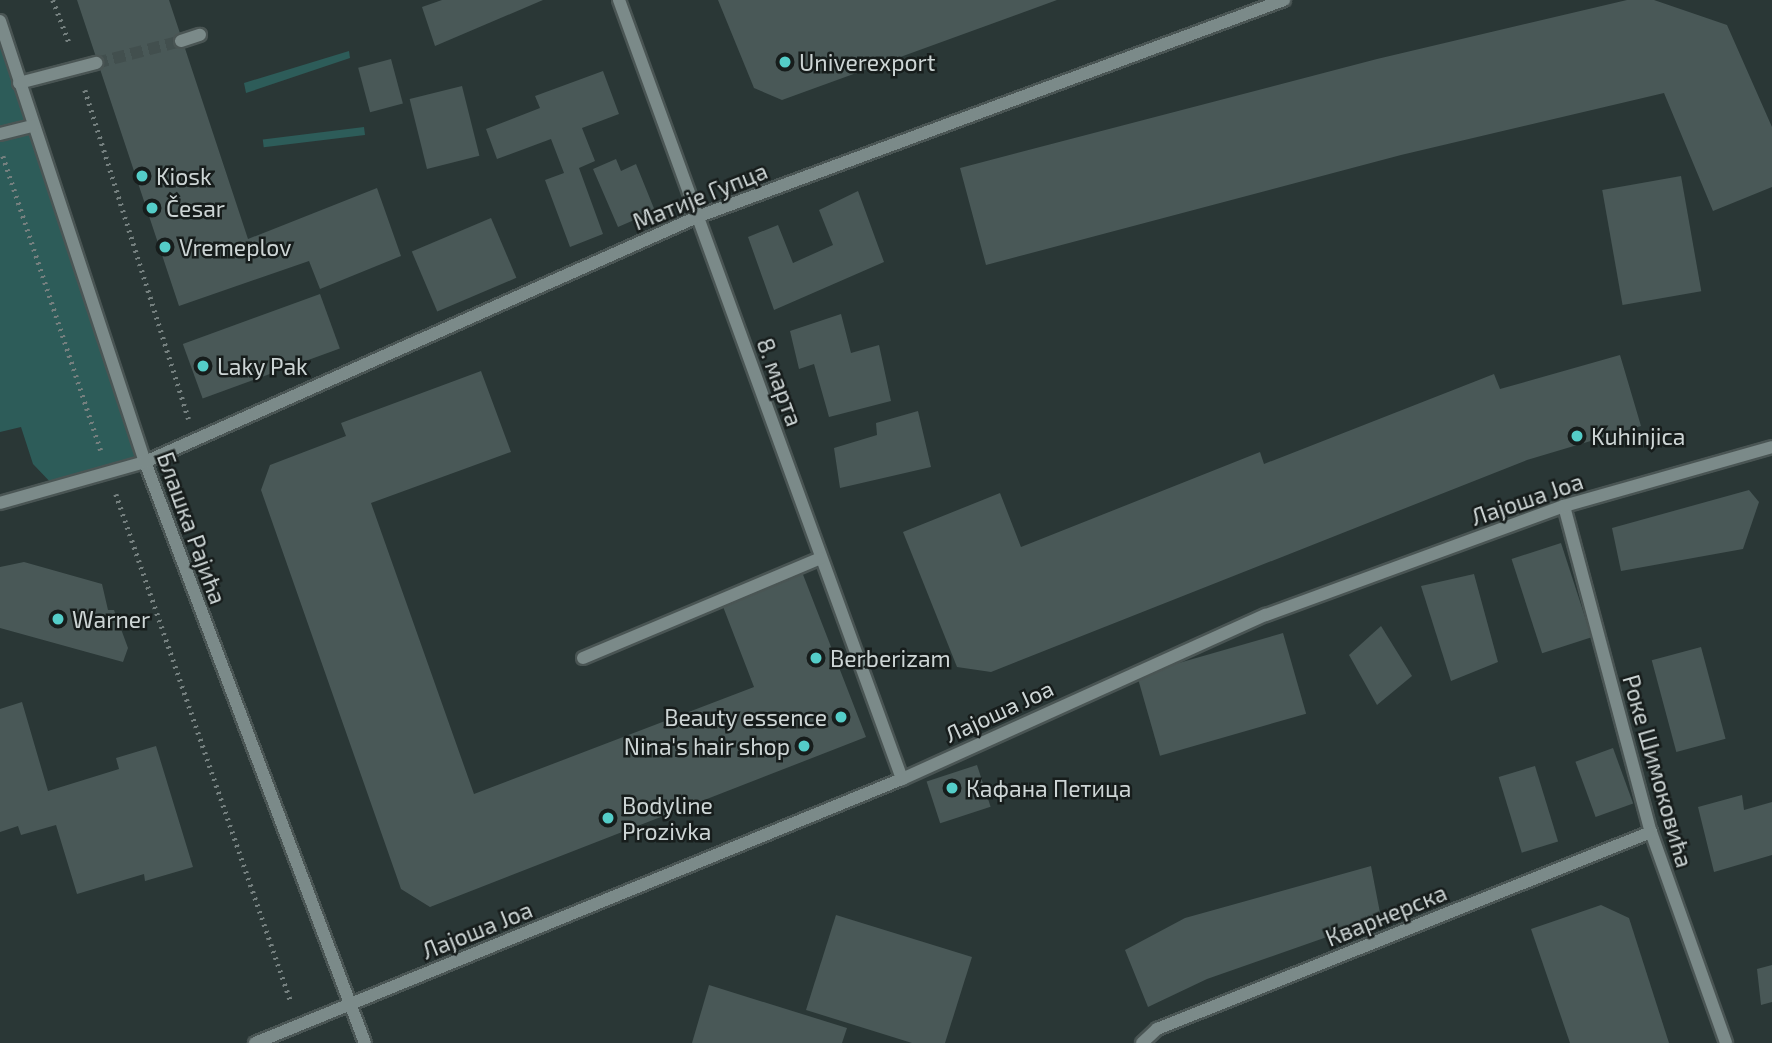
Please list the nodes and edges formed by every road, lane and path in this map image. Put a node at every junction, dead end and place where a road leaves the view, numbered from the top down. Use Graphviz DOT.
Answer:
graph roads {
  1 [pos="53,0"];
  2 [pos="619,0"];
  3 [pos="1284,0"];
  4 [pos="0,21"];
  5 [pos="200,35"];
  6 [pos="181,41"];
  7 [pos="96,63"];
  8 [pos="78,68"];
  9 [pos="19,83"];
  10 [pos="33,126"];
  11 [pos="0,134"];
  12 [pos="0,148"];
  13 [pos="697,218"];
  14 [pos="196,440"];
  15 [pos="1772,447"];
  16 [pos="145,462"];
  17 [pos="108,472"];
  18 [pos="0,503"];
  19 [pos="1564,506"];
  20 [pos="821,558"];
  21 [pos="583,658"];
  22 [pos="902,779"];
  23 [pos="1651,832"];
  24 [pos="350,1005"];
  25 [pos="297,1026"];
  26 [pos="255,1043"];
  27 [pos="365,1043"];
  28 [pos="1142,1043"];
  29 [pos="1726,1043"];
  1 -- 8 [label="path"];
  2 -- 13 [label="street, 8. марта"];
  3 -- 13 [label="street, Матије Гупца"];
  4 -- 9 [label="street, Блашка Рајића"];
  5 -- 6 [label="street"];
  7 -- 8 [label="street"];
  8 -- 9 [label="street"];
  8 -- 14 [label="path"];
  9 -- 10 [label="street, Блашка Рајића"];
  10 -- 11 [label="street"];
  10 -- 16 [label="street, Блашка Рајића"];
  12 -- 17 [label="path"];
  13 -- 14 [label="street, Матије Гупца"];
  13 -- 20 [label="street, 8. марта"];
  14 -- 16 [label="street, Матије Гупца"];
  15 -- 19 [label="street, Лајоша Јоа"];
  16 -- 17 [label="street, Матије Гупца"];
  16 -- 24 [label="street, Блашка Рајића"];
  17 -- 18 [label="street, Матије Гупца"];
  17 -- 25 [label="path"];
  19 -- 22 [label="street, Лајоша Јоа"];
  19 -- 23 [label="street, Роке Шимоковића"];
  20 -- 21 [label="street"];
  20 -- 22 [label="street, 8. марта"];
  22 -- 24 [label="street, Лајоша Јоа"];
  23 -- 28 [label="street, Кварнерска"];
  23 -- 29 [label="street, Роке Шимоковића"];
  24 -- 25 [label="street, Лајоша Јоа"];
  24 -- 27 [label="street, Блашка Рајића"];
  25 -- 26 [label="street, Лајоша Јоа"];
}
